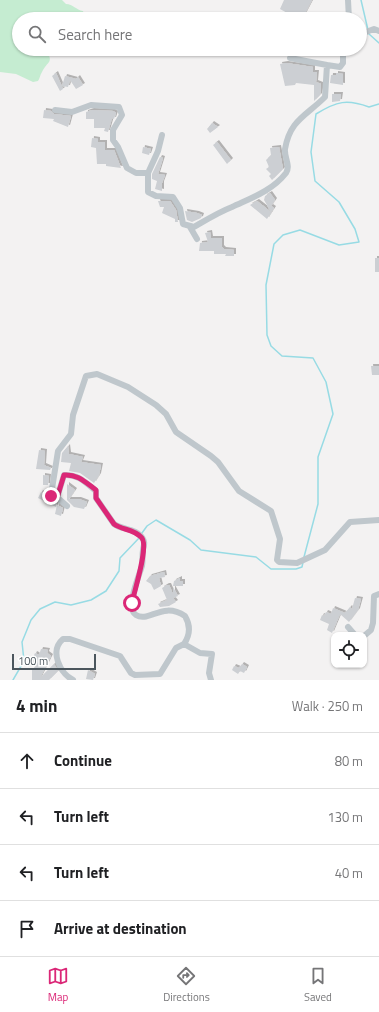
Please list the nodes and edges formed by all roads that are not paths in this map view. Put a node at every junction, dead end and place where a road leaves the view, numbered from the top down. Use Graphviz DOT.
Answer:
graph roads {
  1 [pos="348,0"];
  2 [pos="349,12"];
  3 [pos="343,56"];
  4 [pos="290,58"];
  5 [pos="327,65"];
  6 [pos="55,110"];
  7 [pos="162,135"];
  8 [pos="148,173"];
  9 [pos="190,227"];
  10 [pos="197,239"];
  11 [pos="57,498"];
  12 [pos="67,506"];
  13 [pos="379,520"];
  14 [pos="379,594"];
  15 [pos="348,627"];
  16 [pos="352,632"];
  17 [pos="367,633"];
  18 [pos="184,644"];
  19 [pos="73,680"];
  20 [pos="211,680"];
  1 -- 2 [label="street"];
  3 -- 5 [label="street"];
  4 -- 5 [label="street"];
  5 -- 9 [label="street"];
  6 -- 8 [label="street"];
  7 -- 8 [label="street"];
  8 -- 9 [label="street"];
  9 -- 10 [label="street"];
  11 -- 12 [label="street"];
  11 -- 13 [label="street"];
  11 -- 18 [label="street"];
  14 -- 17 [label="street"];
  15 -- 16 [label="street"];
  18 -- 19 [label="street"];
  18 -- 20 [label="street"];
}
